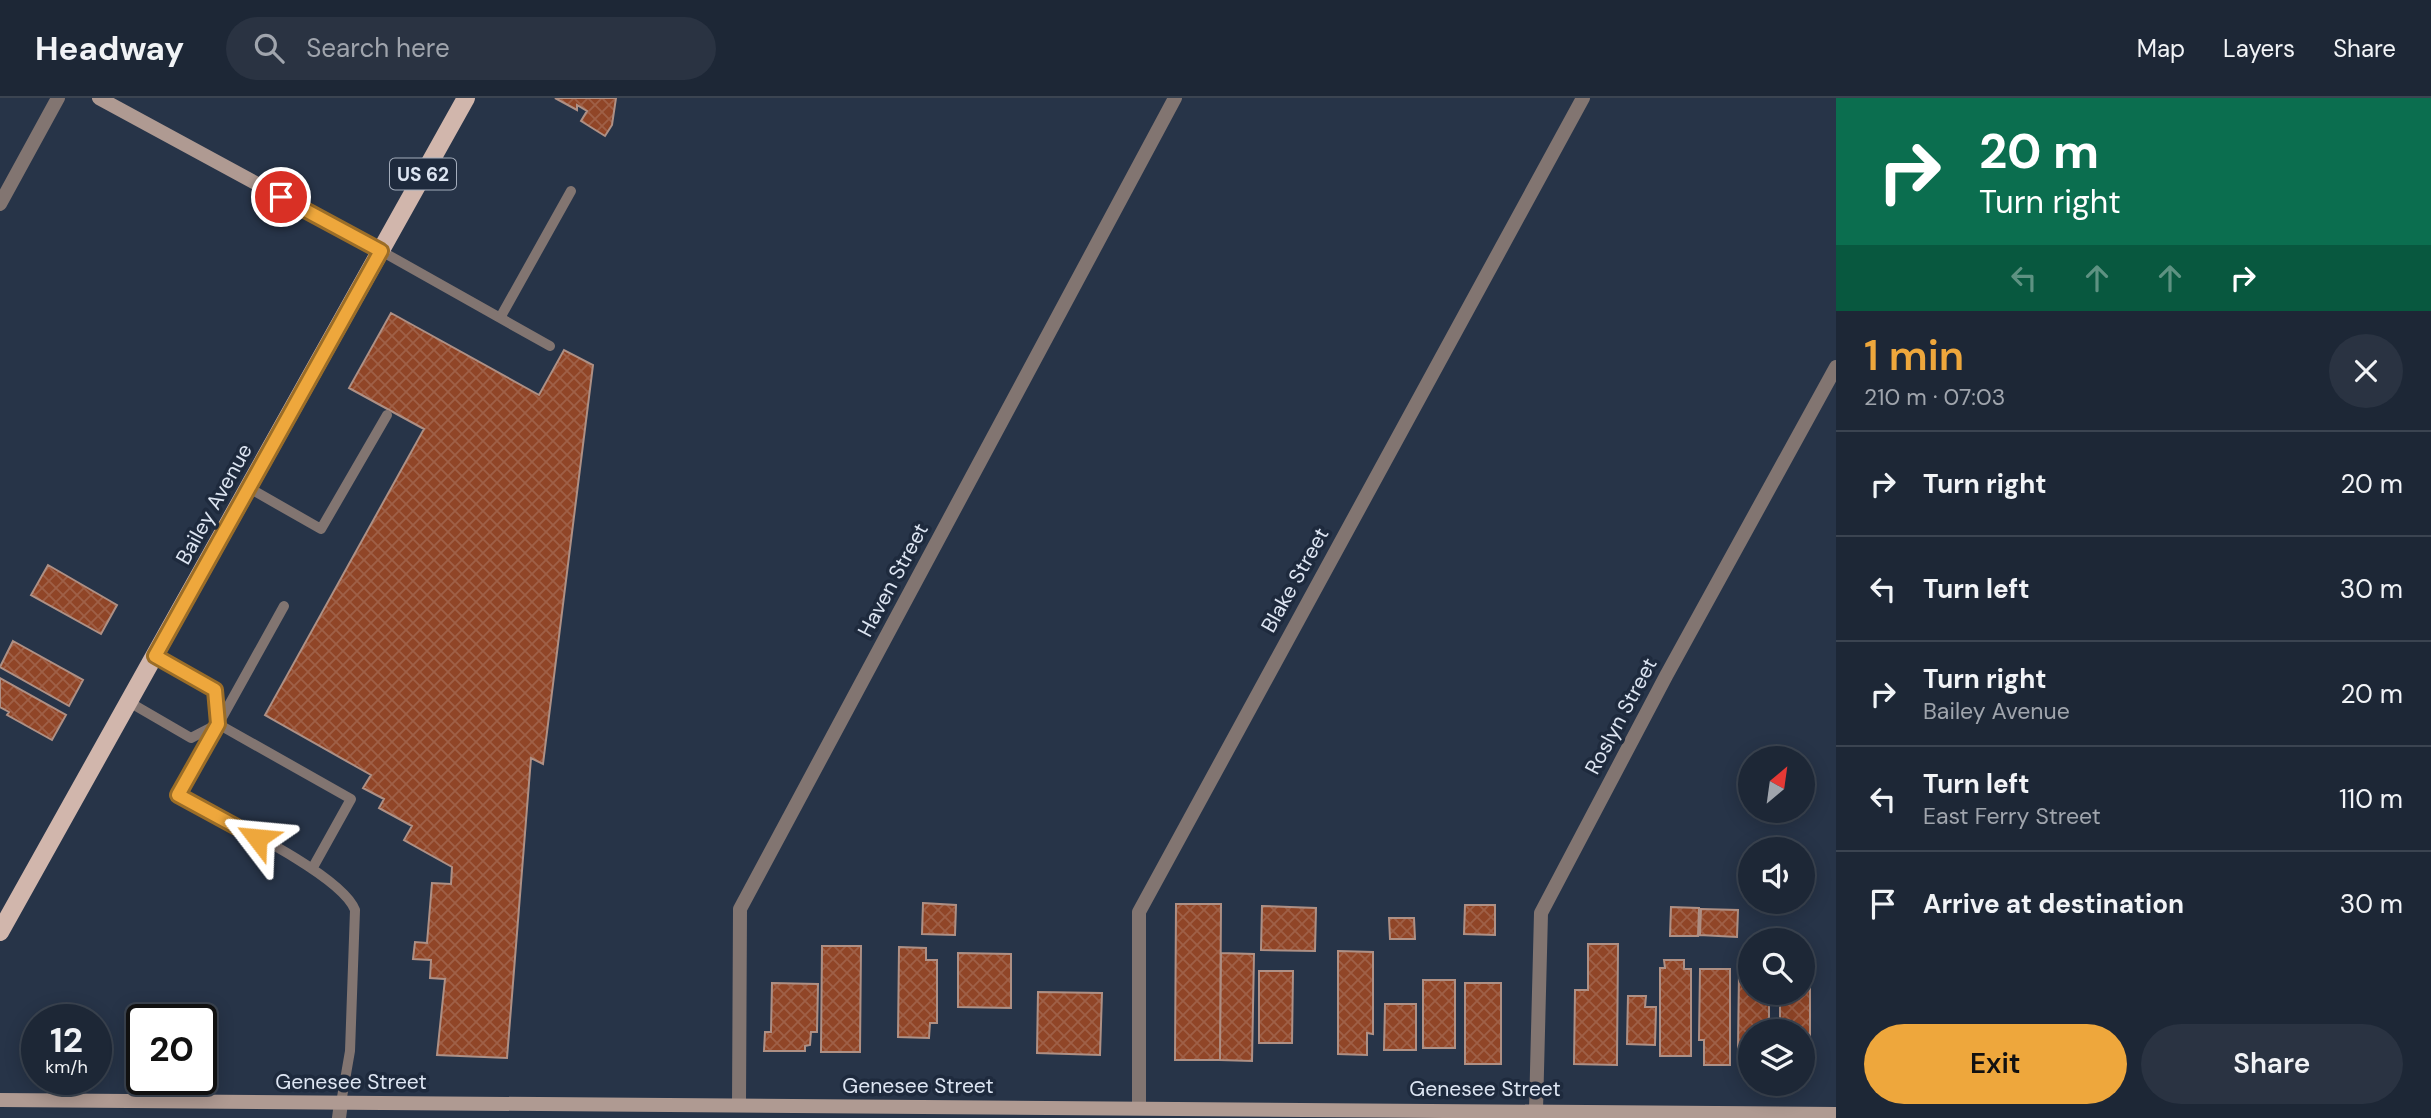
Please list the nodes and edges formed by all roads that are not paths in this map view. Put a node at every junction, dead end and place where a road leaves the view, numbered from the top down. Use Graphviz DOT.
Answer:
graph roads {
  1 [pos="58,98"];
  2 [pos="99,98"];
  3 [pos="466,98"];
  4 [pos="1175,98"];
  5 [pos="1583,98"];
  6 [pos="571,191"];
  7 [pos="0,204"];
  8 [pos="381,251"];
  9 [pos="500,318"];
  10 [pos="550,346"];
  11 [pos="1836,367"];
  12 [pos="387,415"];
  13 [pos="249,488"];
  14 [pos="284,606"];
  15 [pos="155,656"];
  16 [pos="129,702"];
  17 [pos="218,724"];
  18 [pos="312,869"];
  19 [pos="0,932"];
  20 [pos="0,1100"];
  21 [pos="341,1103"];
  22 [pos="739,1105"];
  23 [pos="1139,1108"];
  24 [pos="1536,1110"];
  25 [pos="1280,1114"];
  26 [pos="1836,1114"];
  27 [pos="1688,1115"];
  28 [pos="339,1118"];
  1 -- 7 [label="street"];
  2 -- 8 [label="main road"];
  3 -- 8 [label="main road, Bailey Avenue / US 62"];
  4 -- 22 [label="street, Haven Street"];
  5 -- 23 [label="street, Blake Street"];
  6 -- 9 [label="lane"];
  8 -- 9 [label="lane"];
  8 -- 13 [label="main road, Bailey Avenue / US 62"];
  9 -- 10 [label="lane"];
  11 -- 24 [label="street, Roslyn Street"];
  12 -- 13 [label="lane"];
  13 -- 15 [label="main road, Bailey Avenue / US 62"];
  14 -- 17 [label="lane"];
  15 -- 16 [label="main road, Bailey Avenue / US 62"];
  15 -- 17 [label="lane"];
  16 -- 17 [label="lane"];
  16 -- 19 [label="main road, Bailey Avenue / US 62"];
  17 -- 18 [label="lane"];
  17 -- 18 [label="lane"];
  18 -- 21 [label="lane"];
  20 -- 21 [label="main road, Genesee Street"];
  21 -- 22 [label="main road, Genesee Street"];
  21 -- 28 [label="street"];
  22 -- 23 [label="main road, Genesee Street"];
  23 -- 25 [label="main road, Genesee Street"];
  24 -- 25 [label="main road, Genesee Street"];
  24 -- 27 [label="main road, Genesee Street"];
  26 -- 27 [label="main road, Genesee Street"];
}
